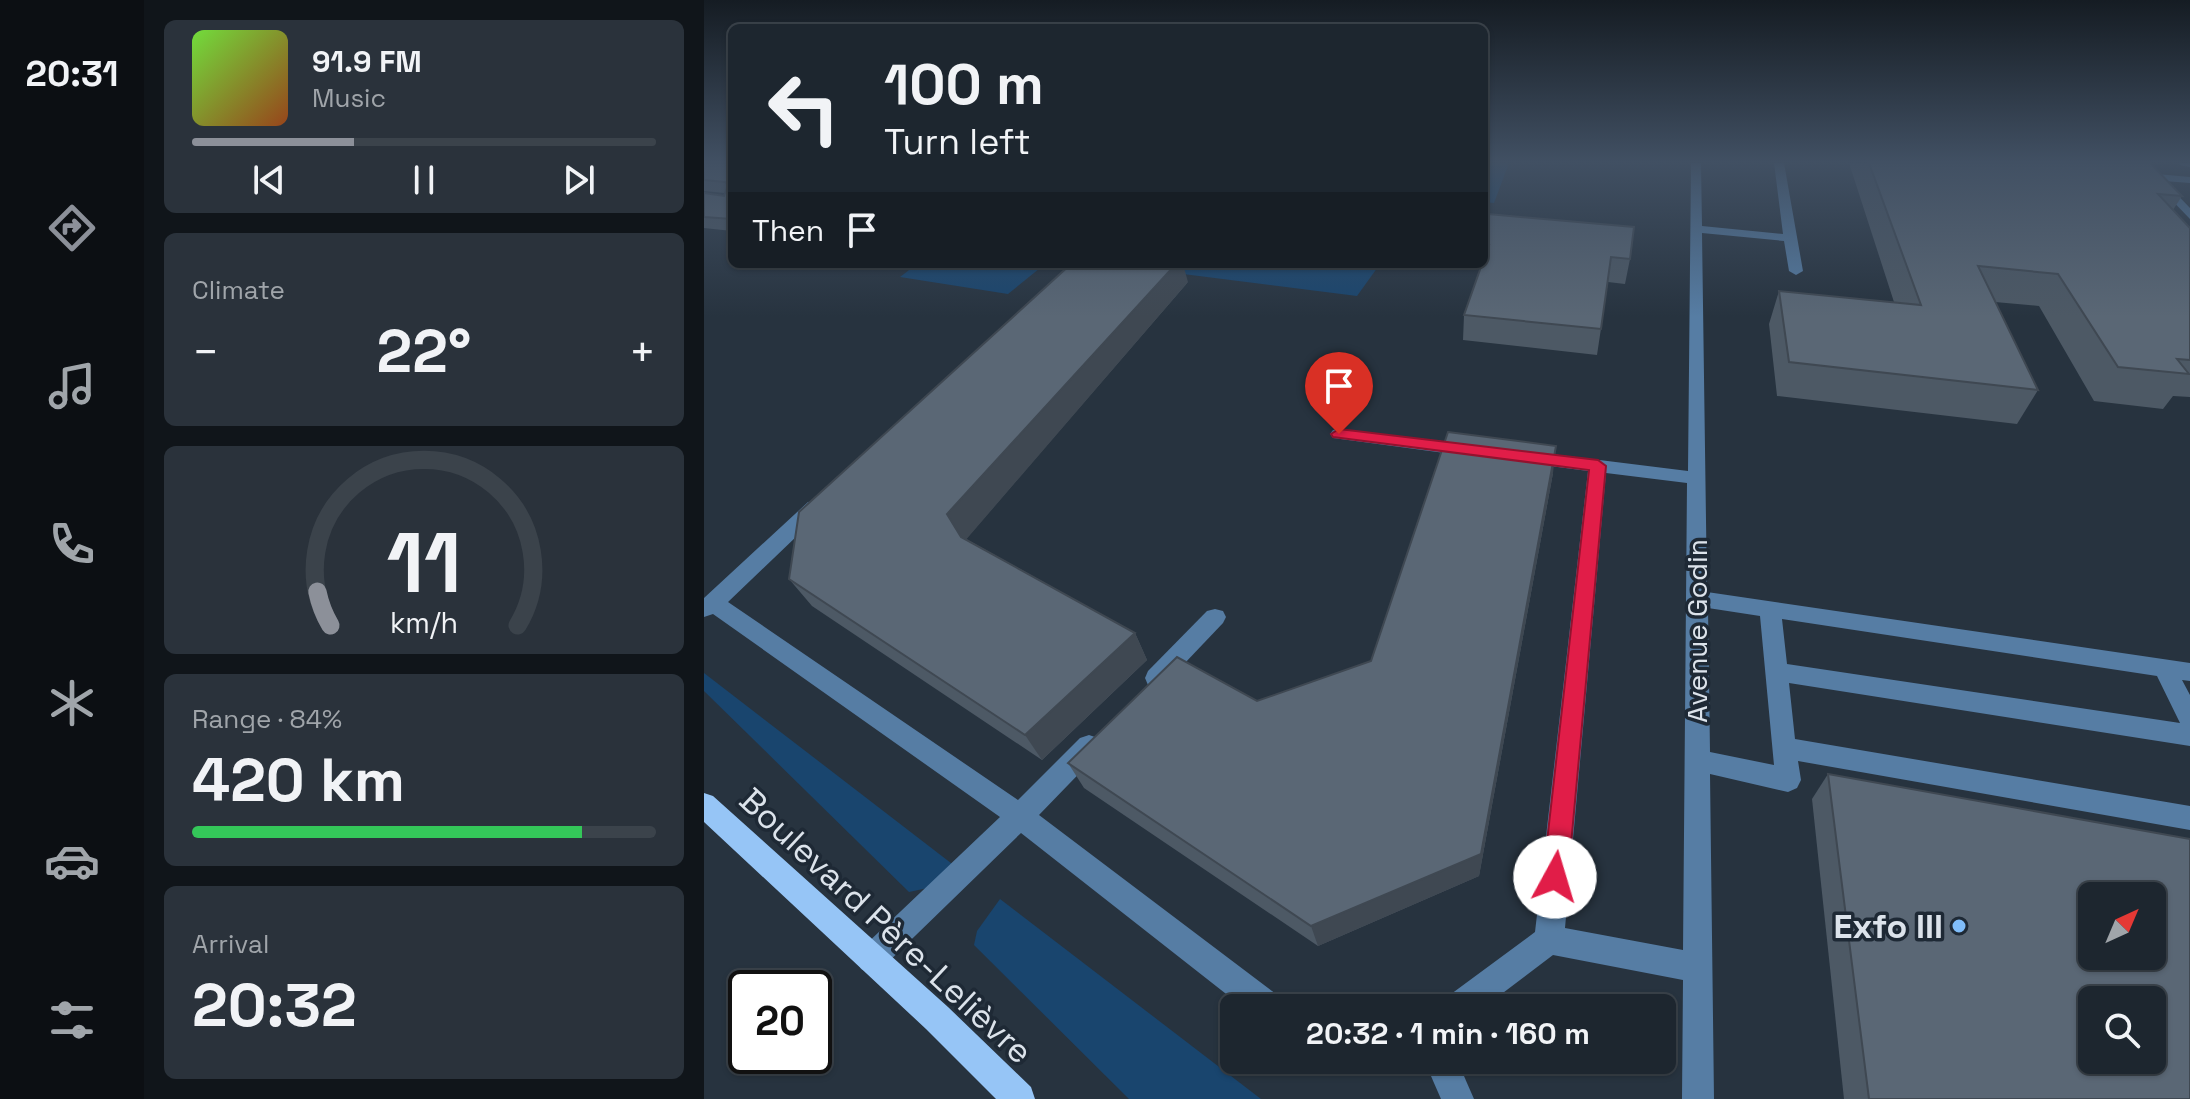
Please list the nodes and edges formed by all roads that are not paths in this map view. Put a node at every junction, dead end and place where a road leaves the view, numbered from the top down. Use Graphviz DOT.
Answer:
graph roads {
  1 [pos="1697,214"];
  2 [pos="1787,214"];
  3 [pos="1697,229"];
  4 [pos="1790,238"];
  5 [pos="1796,271"];
  6 [pos="1339,434"];
  7 [pos="1480,451"];
  8 [pos="1511,455"];
  9 [pos="1598,466"];
  10 [pos="1697,478"];
  11 [pos="826,497"];
  12 [pos="1697,598"];
  13 [pos="709,606"];
  14 [pos="1770,607"];
  15 [pos="1215,617"];
  16 [pos="2164,668"];
  17 [pos="1777,672"];
  18 [pos="2190,672"];
  19 [pos="1139,695"];
  20 [pos="2190,718"];
  21 [pos="1107,728"];
  22 [pos="2190,735"];
  23 [pos="1784,748"];
  24 [pos="1696,760"];
  25 [pos="704,805"];
  26 [pos="1020,816"];
  27 [pos="2190,818"];
  28 [pos="1549,940"];
  29 [pos="871,959"];
  30 [pos="1698,968"];
  31 [pos="1251,994"];
  32 [pos="1477,994"];
  33 [pos="1446,1074"];
  34 [pos="1019,1099"];
  35 [pos="1458,1099"];
  36 [pos="1698,1099"];
  1 -- 3 [label="street, Avenue Godin"];
  2 -- 4 [label="street"];
  3 -- 4 [label="street"];
  3 -- 10 [label="street, Avenue Godin"];
  4 -- 5 [label="street"];
  6 -- 7 [label="street"];
  8 -- 9 [label="street"];
  9 -- 10 [label="street"];
  9 -- 28 [label="street"];
  10 -- 12 [label="street, Avenue Godin"];
  11 -- 13 [label="street"];
  12 -- 14 [label="street"];
  12 -- 24 [label="street, Avenue Godin"];
  13 -- 26 [label="street"];
  14 -- 16 [label="street"];
  14 -- 17 [label="street"];
  15 -- 19 [label="street"];
  16 -- 18 [label="street"];
  16 -- 20 [label="street"];
  17 -- 22 [label="street"];
  17 -- 23 [label="street"];
  21 -- 26 [label="street"];
  23 -- 24 [label="street"];
  23 -- 27 [label="street"];
  24 -- 30 [label="street, Avenue Godin"];
  25 -- 29 [label="main road, Boulevard Père-Lelièvre"];
  26 -- 29 [label="street"];
  26 -- 31 [label="street"];
  28 -- 30 [label="street"];
  28 -- 32 [label="street"];
  29 -- 34 [label="main road, Boulevard Père-Lelièvre"];
  30 -- 36 [label="street, Avenue Godin"];
  33 -- 35 [label="street"];
}
